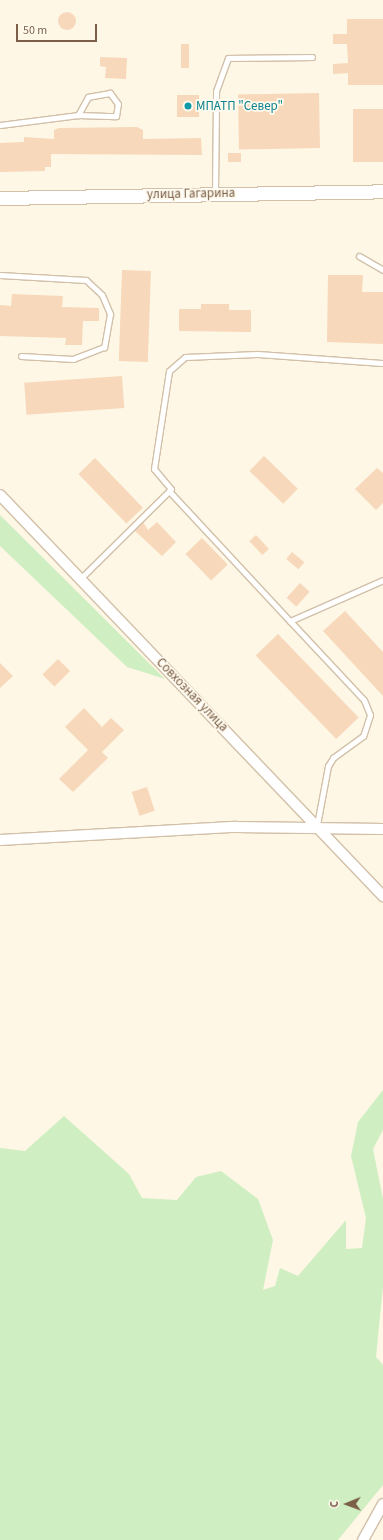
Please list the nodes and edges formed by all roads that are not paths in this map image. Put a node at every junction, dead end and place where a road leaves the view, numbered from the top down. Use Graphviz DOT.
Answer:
graph roads {
  1 [pos="312,57"];
  2 [pos="78,116"];
  3 [pos="0,125"];
  4 [pos="383,192"];
  5 [pos="215,194"];
  6 [pos="0,198"];
  7 [pos="359,256"];
  8 [pos="383,270"];
  9 [pos="0,275"];
  10 [pos="21,356"];
  11 [pos="383,362"];
  12 [pos="169,491"];
  13 [pos="0,495"];
  14 [pos="80,579"];
  15 [pos="383,580"];
  16 [pos="290,621"];
  17 [pos="317,827"];
  18 [pos="383,829"];
  19 [pos="0,840"];
  20 [pos="383,896"];
  21 [pos="383,1504"];
  22 [pos="363,1540"];
  1 -- 5 [label="lane"];
  2 -- 2 [label="lane"];
  2 -- 3 [label="lane"];
  4 -- 5 [label="street, улица Гагарина"];
  5 -- 6 [label="street, улица Гагарина"];
  7 -- 8 [label="lane"];
  9 -- 10 [label="lane"];
  11 -- 12 [label="lane"];
  12 -- 14 [label="lane"];
  12 -- 16 [label="lane"];
  13 -- 14 [label="street, Совхозная улица"];
  14 -- 17 [label="street, Совхозная улица"];
  15 -- 16 [label="lane"];
  16 -- 17 [label="lane"];
  17 -- 18 [label="street"];
  17 -- 19 [label="street"];
  17 -- 20 [label="street, Совхозная улица"];
  21 -- 22 [label="street"];
}
